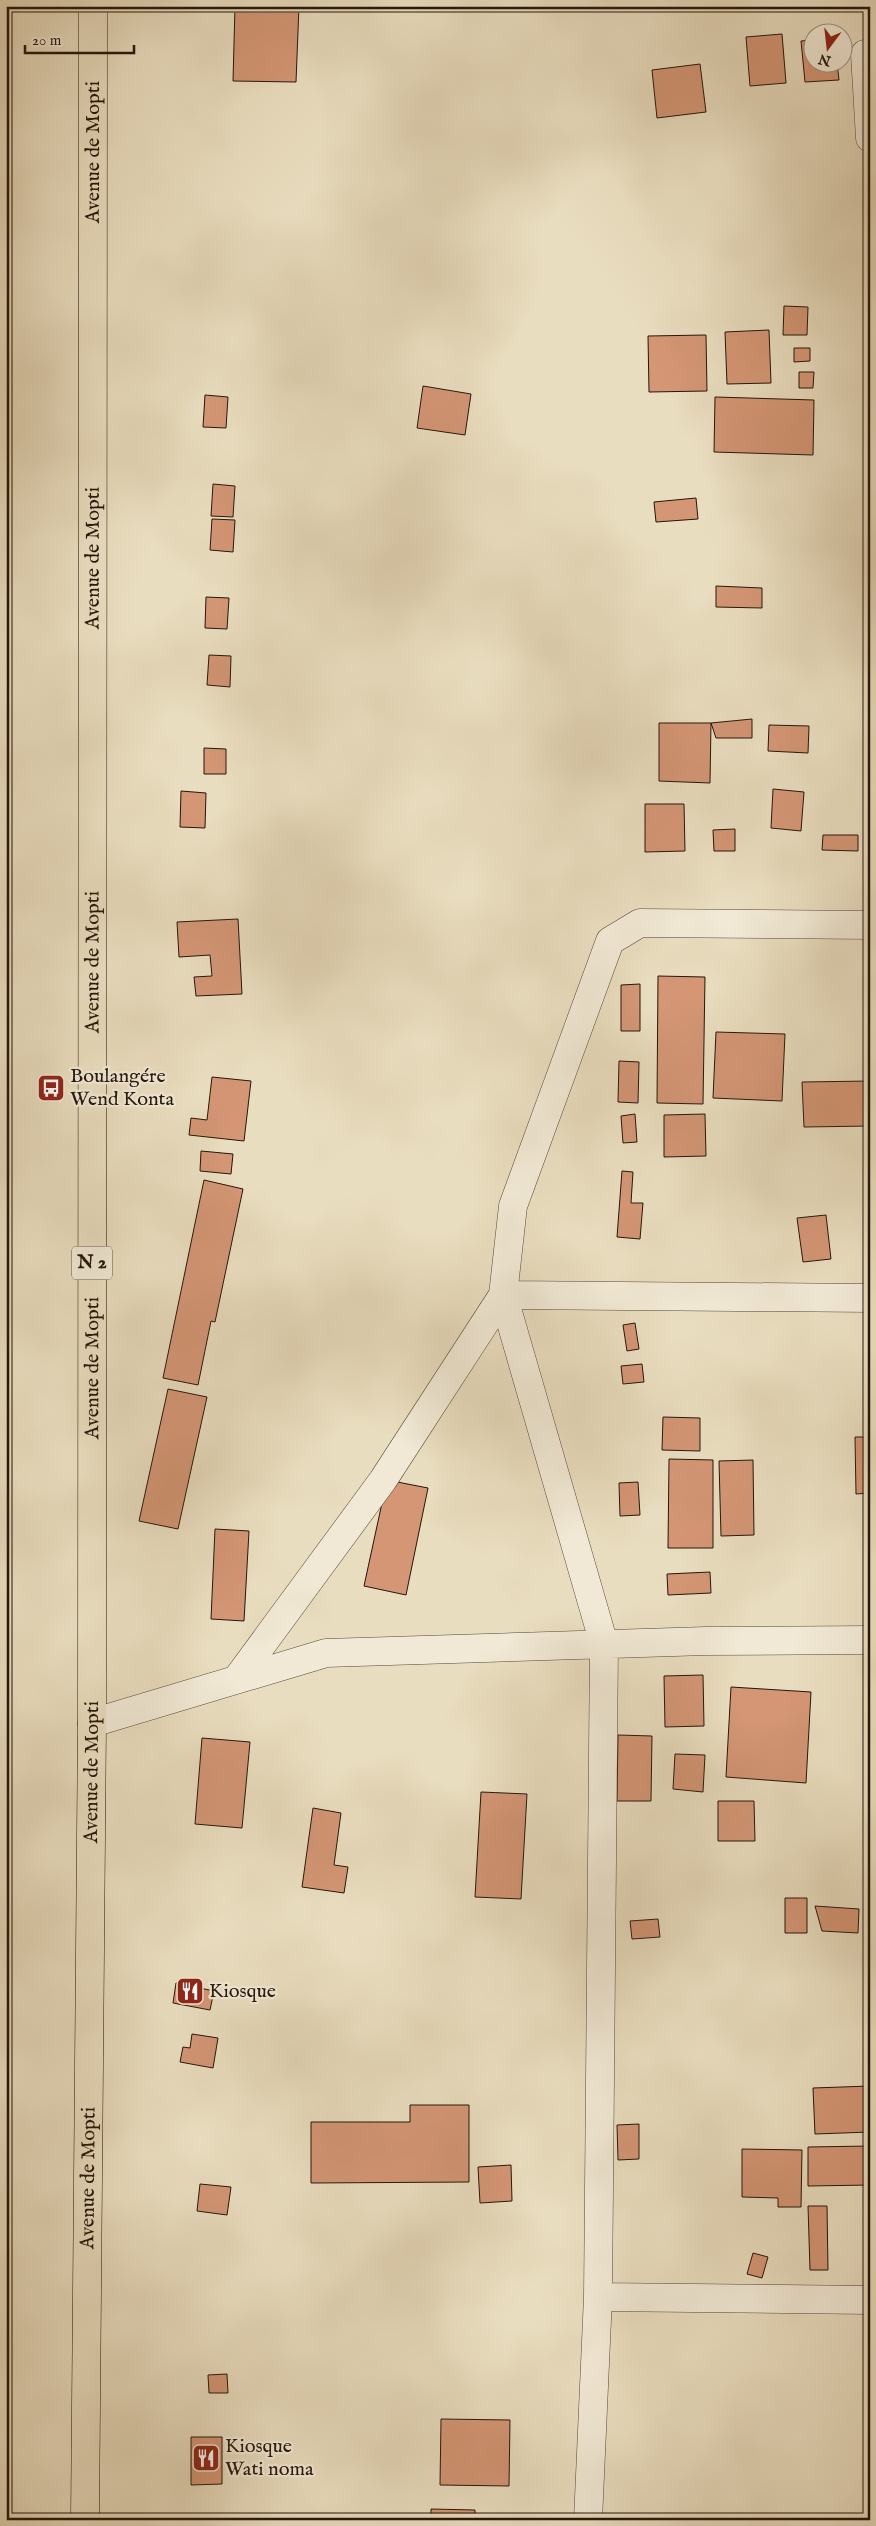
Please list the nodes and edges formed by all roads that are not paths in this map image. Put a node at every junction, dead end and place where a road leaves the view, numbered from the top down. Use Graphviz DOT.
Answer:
graph roads {
  1 [pos="93,6"];
  2 [pos="865,54"];
  3 [pos="870,138"];
  4 [pos="870,925"];
  5 [pos="503,1295"];
  6 [pos="870,1298"];
  7 [pos="870,1640"];
  8 [pos="604,1644"];
  9 [pos="236,1680"];
  10 [pos="92,1723"];
  11 [pos="598,2297"];
  12 [pos="870,2300"];
  13 [pos="85,2520"];
  14 [pos="588,2520"];
  1 -- 10 [label="main road, Avenue de Mopti / N 2"];
  2 -- 3 [label="street"];
  4 -- 5 [label="street"];
  5 -- 6 [label="street"];
  5 -- 8 [label="street"];
  5 -- 9 [label="street"];
  7 -- 8 [label="street"];
  8 -- 9 [label="street"];
  8 -- 11 [label="street"];
  9 -- 10 [label="street"];
  10 -- 13 [label="main road, Avenue de Mopti / N 2"];
  11 -- 12 [label="street"];
  11 -- 14 [label="street"];
}
